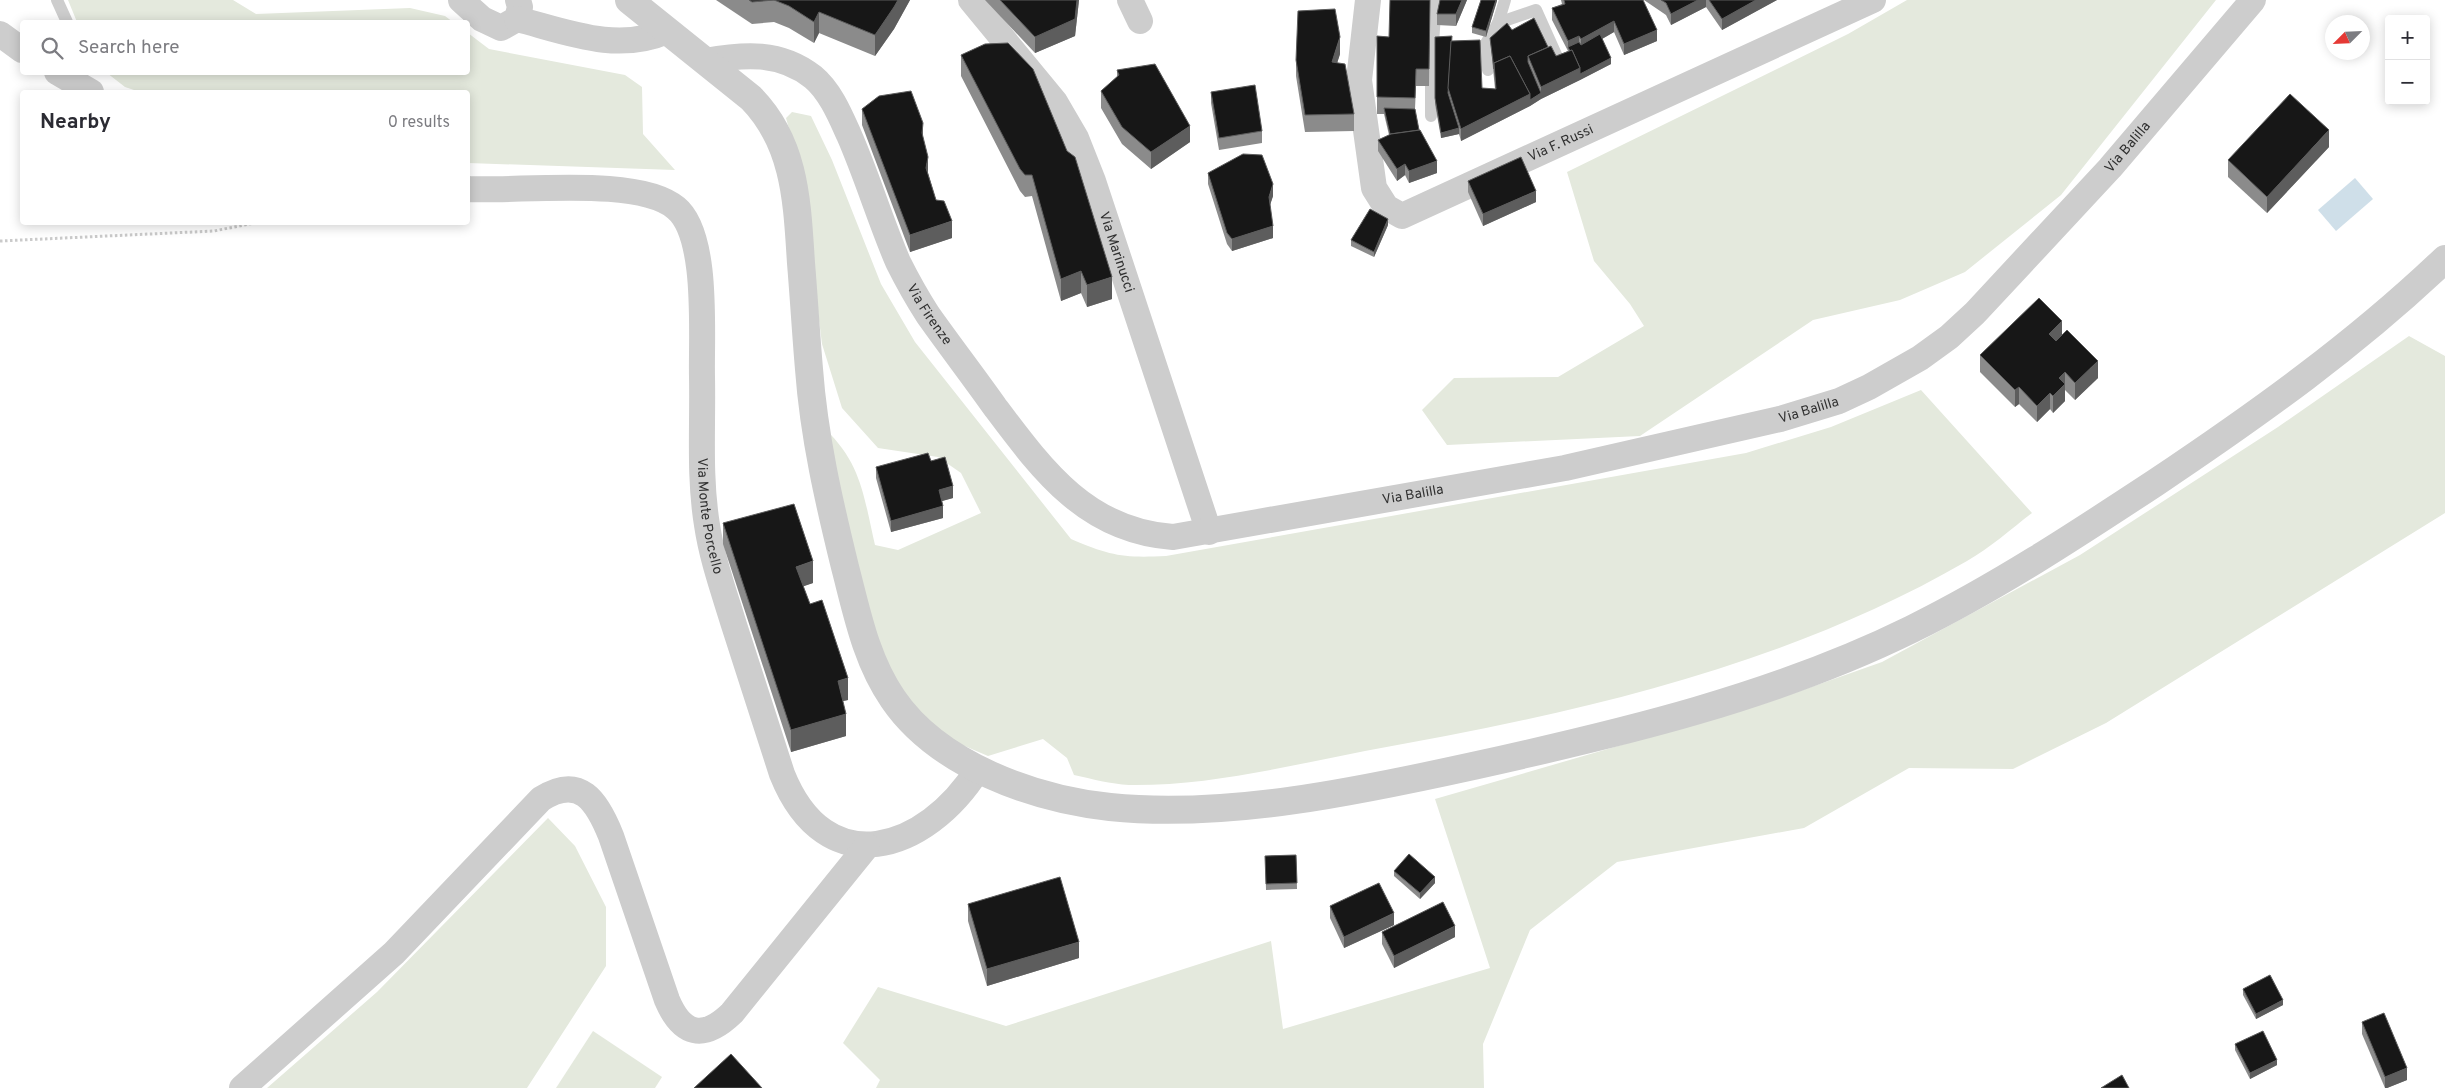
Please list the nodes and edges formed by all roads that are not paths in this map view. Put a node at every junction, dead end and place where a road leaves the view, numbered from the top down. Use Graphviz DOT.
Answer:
graph roads {
  1 [pos="57,0"];
  2 [pos="461,0"];
  3 [pos="629,0"];
  4 [pos="971,0"];
  5 [pos="1368,0"];
  6 [pos="1436,0"];
  7 [pos="1505,0"];
  8 [pos="1873,0"];
  9 [pos="2253,0"];
  10 [pos="518,10"];
  11 [pos="66,20"];
  12 [pos="1498,23"];
  13 [pos="668,31"];
  14 [pos="0,34"];
  15 [pos="20,49"];
  16 [pos="1558,59"];
  17 [pos="705,61"];
  18 [pos="1488,70"];
  19 [pos="64,75"];
  20 [pos="84,84"];
  21 [pos="1431,116"];
  22 [pos="470,189"];
  23 [pos="2445,259"];
  24 [pos="1209,532"];
  25 [pos="978,769"];
  26 [pos="867,846"];
  27 [pos="242,1088"];
  1 -- 11 [label="lane"];
  2 -- 10 [label="street"];
  3 -- 13 [label="street"];
  4 -- 24 [label="street, Via Marinucci"];
  5 -- 8 [label="street, Via F. Russi"];
  6 -- 21 [label="lane"];
  7 -- 12 [label="lane"];
  9 -- 24 [label="street, Via Balilla"];
  10 -- 13 [label="street"];
  12 -- 16 [label="lane"];
  12 -- 18 [label="lane"];
  13 -- 17 [label="street"];
  14 -- 15 [label="street"];
  17 -- 24 [label="street, Via Firenze"];
  17 -- 25 [label="street"];
  19 -- 20 [label="street"];
  22 -- 26 [label="street, Via Monte Porcello"];
  23 -- 25 [label="street"];
  25 -- 26 [label="street, Via Monte Porcello"];
  26 -- 27 [label="street"];
}
